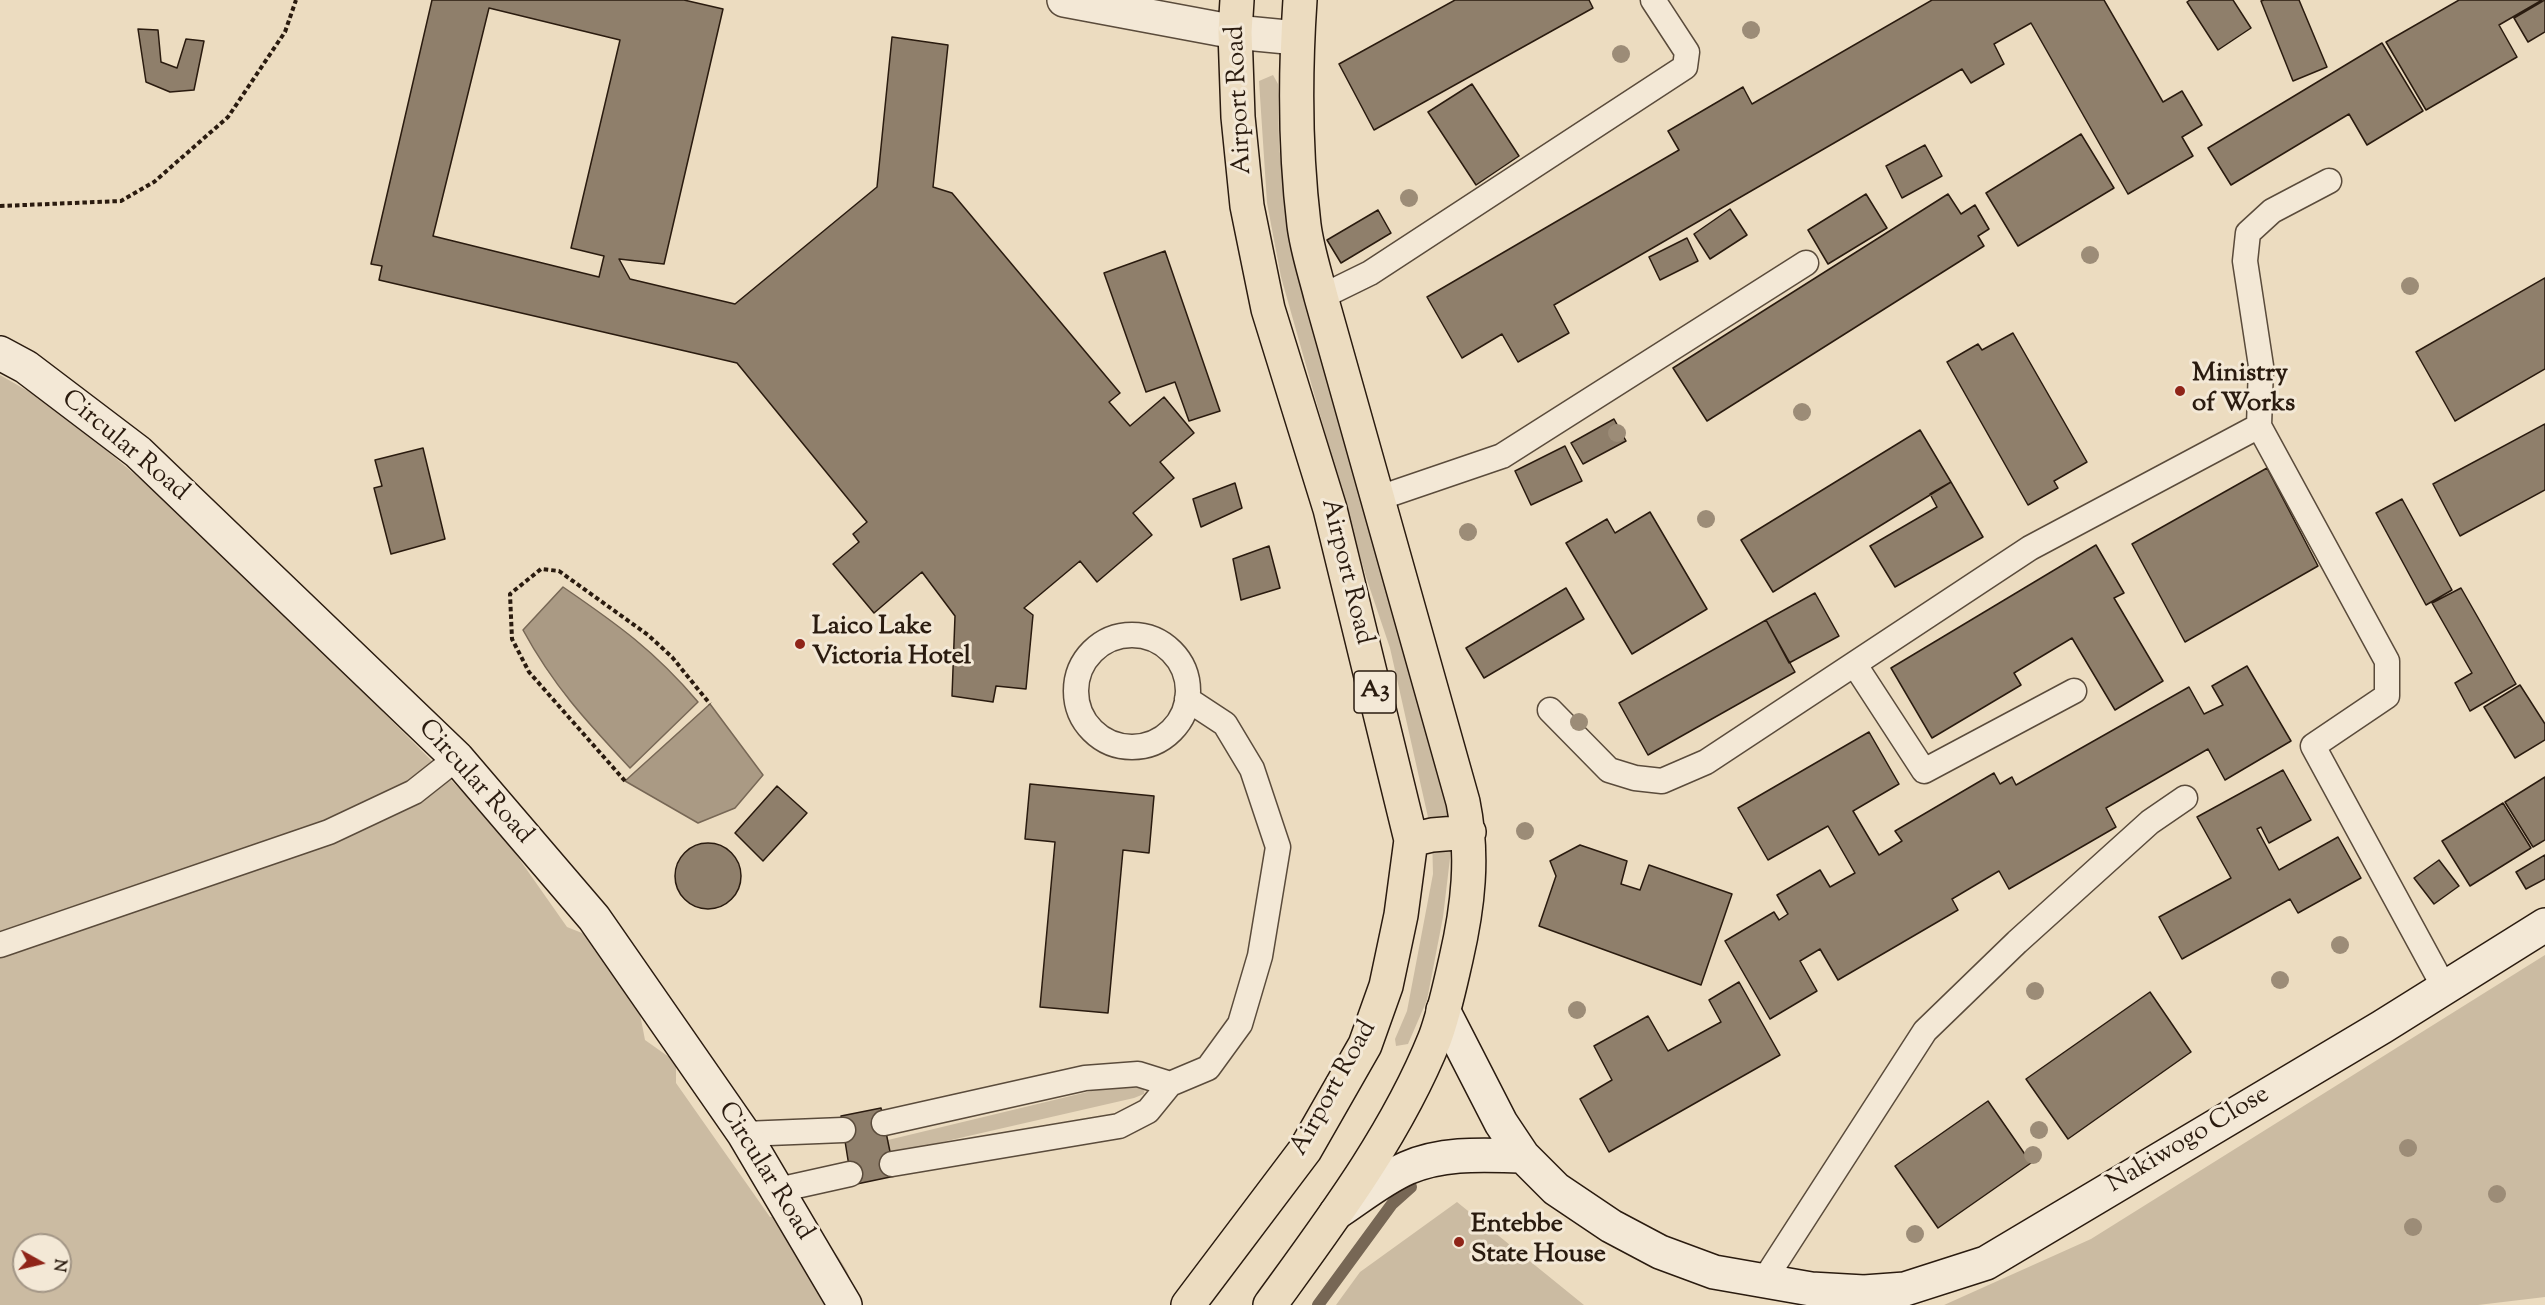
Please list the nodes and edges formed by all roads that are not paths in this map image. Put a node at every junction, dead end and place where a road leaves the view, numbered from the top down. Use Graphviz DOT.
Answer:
graph roads {
  1 [pos="1064,0"];
  2 [pos="1237,0"];
  3 [pos="1300,0"];
  4 [pos="1653,0"];
  5 [pos="1235,32"];
  6 [pos="1297,38"];
  7 [pos="2329,181"];
  8 [pos="1806,263"];
  9 [pos="1321,297"];
  10 [pos="0,353"];
  11 [pos="2259,426"];
  12 [pos="1379,498"];
  13 [pos="1855,665"];
  14 [pos="2074,691"];
  15 [pos="1187,699"];
  16 [pos="1550,710"];
  17 [pos="458,758"];
  18 [pos="2185,798"];
  19 [pos="1469,832"];
  20 [pos="1411,840"];
  21 [pos="2545,926"];
  22 [pos="0,945"];
  23 [pos="2444,987"];
  24 [pos="1443,1010"];
  25 [pos="1170,1083"];
  26 [pos="884,1124"];
  27 [pos="843,1130"];
  28 [pos="744,1134"];
  29 [pos="1523,1156"];
  30 [pos="892,1164"];
  31 [pos="850,1174"];
  32 [pos="778,1190"];
  33 [pos="1335,1214"];
  34 [pos="1763,1282"];
  35 [pos="845,1305"];
  36 [pos="1188,1305"];
  37 [pos="1270,1305"];
  1 -- 5 [label="street"];
  2 -- 5 [label="highway, Airport Road / A3"];
  3 -- 6 [label="highway, Airport Road / A3"];
  4 -- 9 [label="lane"];
  5 -- 6 [label="street"];
  5 -- 20 [label="highway, Airport Road / A3"];
  6 -- 9 [label="highway, Airport Road / A3"];
  7 -- 11 [label="lane"];
  8 -- 12 [label="lane"];
  9 -- 12 [label="highway, Airport Road / A3"];
  10 -- 17 [label="street, Circular Road"];
  11 -- 13 [label="lane"];
  11 -- 23 [label="lane"];
  12 -- 19 [label="highway, Airport Road / A3"];
  13 -- 14 [label="lane"];
  13 -- 16 [label="lane"];
  15 -- 15 [label="lane"];
  15 -- 25 [label="lane"];
  17 -- 22 [label="lane"];
  17 -- 28 [label="street, Circular Road"];
  18 -- 34 [label="lane"];
  19 -- 20 [label="highway"];
  19 -- 24 [label="highway, Airport Road / A3"];
  20 -- 36 [label="highway, Airport Road / A3"];
  21 -- 23 [label="street, Nakiwogo Close"];
  23 -- 34 [label="street, Nakiwogo Close"];
  24 -- 29 [label="street, Nakiwogo Close"];
  24 -- 33 [label="highway, Airport Road / A3"];
  25 -- 26 [label="lane"];
  25 -- 30 [label="lane"];
  27 -- 28 [label="lane"];
  28 -- 32 [label="street, Circular Road"];
  29 -- 33 [label="street"];
  29 -- 34 [label="street, Nakiwogo Close"];
  31 -- 32 [label="lane"];
  32 -- 35 [label="street, Circular Road"];
  33 -- 37 [label="highway, Airport Road / A3"];
}
